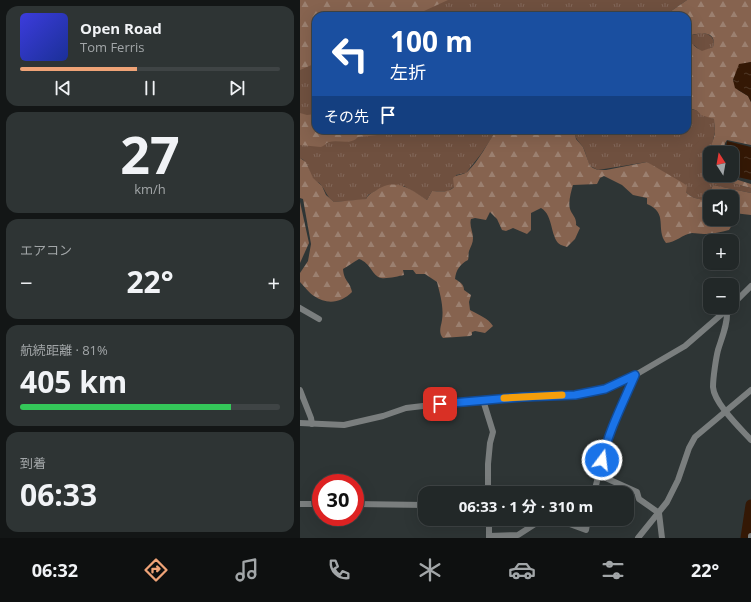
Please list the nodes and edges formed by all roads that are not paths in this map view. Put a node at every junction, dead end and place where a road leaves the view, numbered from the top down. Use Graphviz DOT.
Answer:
graph roads {
  1 [pos="751,286"];
  2 [pos="739,299"];
  3 [pos="300,308"];
  4 [pos="723,314"];
  5 [pos="729,314"];
  6 [pos="319,320"];
  7 [pos="635,375"];
  8 [pos="300,390"];
  9 [pos="751,390"];
  10 [pos="483,400"];
  11 [pos="726,411"];
  12 [pos="300,423"];
  13 [pos="312,424"];
  14 [pos="751,440"];
  15 [pos="599,475"];
  16 [pos="488,486"];
  17 [pos="596,486"];
  18 [pos="300,504"];
  19 [pos="312,504"];
  20 [pos="364,504"];
  21 [pos="418,505"];
  22 [pos="658,513"];
  23 [pos="489,526"];
  24 [pos="532,526"];
  25 [pos="575,526"];
  26 [pos="587,526"];
  27 [pos="489,537"];
  28 [pos="638,538"];
  29 [pos="662,538"];
  1 -- 2 [label="street"];
  3 -- 6 [label="street"];
  4 -- 7 [label="street"];
  5 -- 11 [label="street"];
  7 -- 10 [label="street"];
  7 -- 15 [label="street"];
  8 -- 13 [label="street"];
  9 -- 11 [label="street"];
  10 -- 13 [label="street"];
  10 -- 16 [label="street"];
  11 -- 14 [label="street"];
  11 -- 22 [label="street"];
  12 -- 13 [label="street"];
  15 -- 17 [label="street"];
  15 -- 22 [label="street"];
  18 -- 19 [label="street"];
  20 -- 21 [label="street"];
  22 -- 28 [label="street"];
  22 -- 29 [label="street"];
  23 -- 27 [label="street"];
  24 -- 27 [label="street"];
  25 -- 26 [label="street"];
}
